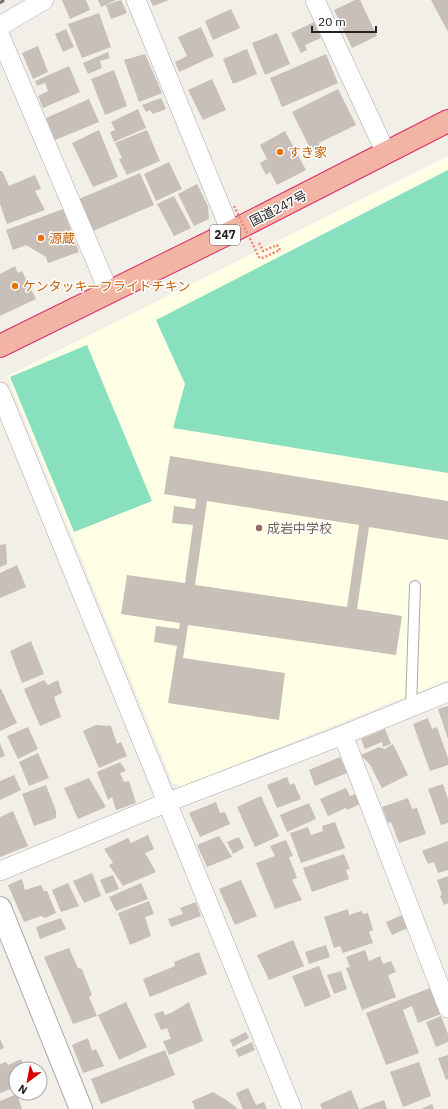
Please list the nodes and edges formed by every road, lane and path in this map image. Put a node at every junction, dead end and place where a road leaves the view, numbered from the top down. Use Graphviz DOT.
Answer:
graph roads {
  1 [pos="44,0"];
  2 [pos="136,0"];
  3 [pos="315,0"];
  4 [pos="0,26"];
  5 [pos="0,36"];
  6 [pos="448,121"];
  7 [pos="386,152"];
  8 [pos="234,206"];
  9 [pos="230,232"];
  10 [pos="259,242"];
  11 [pos="109,292"];
  12 [pos="0,346"];
  13 [pos="0,392"];
  14 [pos="415,586"];
  15 [pos="448,692"];
  16 [pos="411,707"];
  17 [pos="343,734"];
  18 [pos="168,802"];
  19 [pos="0,871"];
  20 [pos="0,908"];
  21 [pos="448,1008"];
  22 [pos="81,1109"];
  23 [pos="292,1109"];
  1 -- 4 [label="street"];
  2 -- 9 [label="street"];
  3 -- 7 [label="street"];
  5 -- 11 [label="street"];
  6 -- 7 [label="highway, 国道247号 / 247"];
  7 -- 9 [label="highway, 国道247号 / 247"];
  8 -- 10 [label="path, bridge"];
  9 -- 11 [label="highway, 国道247号 / 247"];
  11 -- 12 [label="highway, 国道247号 / 247"];
  13 -- 18 [label="street"];
  14 -- 16 [label="lane"];
  15 -- 16 [label="street"];
  16 -- 17 [label="street"];
  17 -- 18 [label="street"];
  17 -- 21 [label="street"];
  18 -- 19 [label="street"];
  18 -- 23 [label="street"];
  20 -- 22 [label="street"];
}
